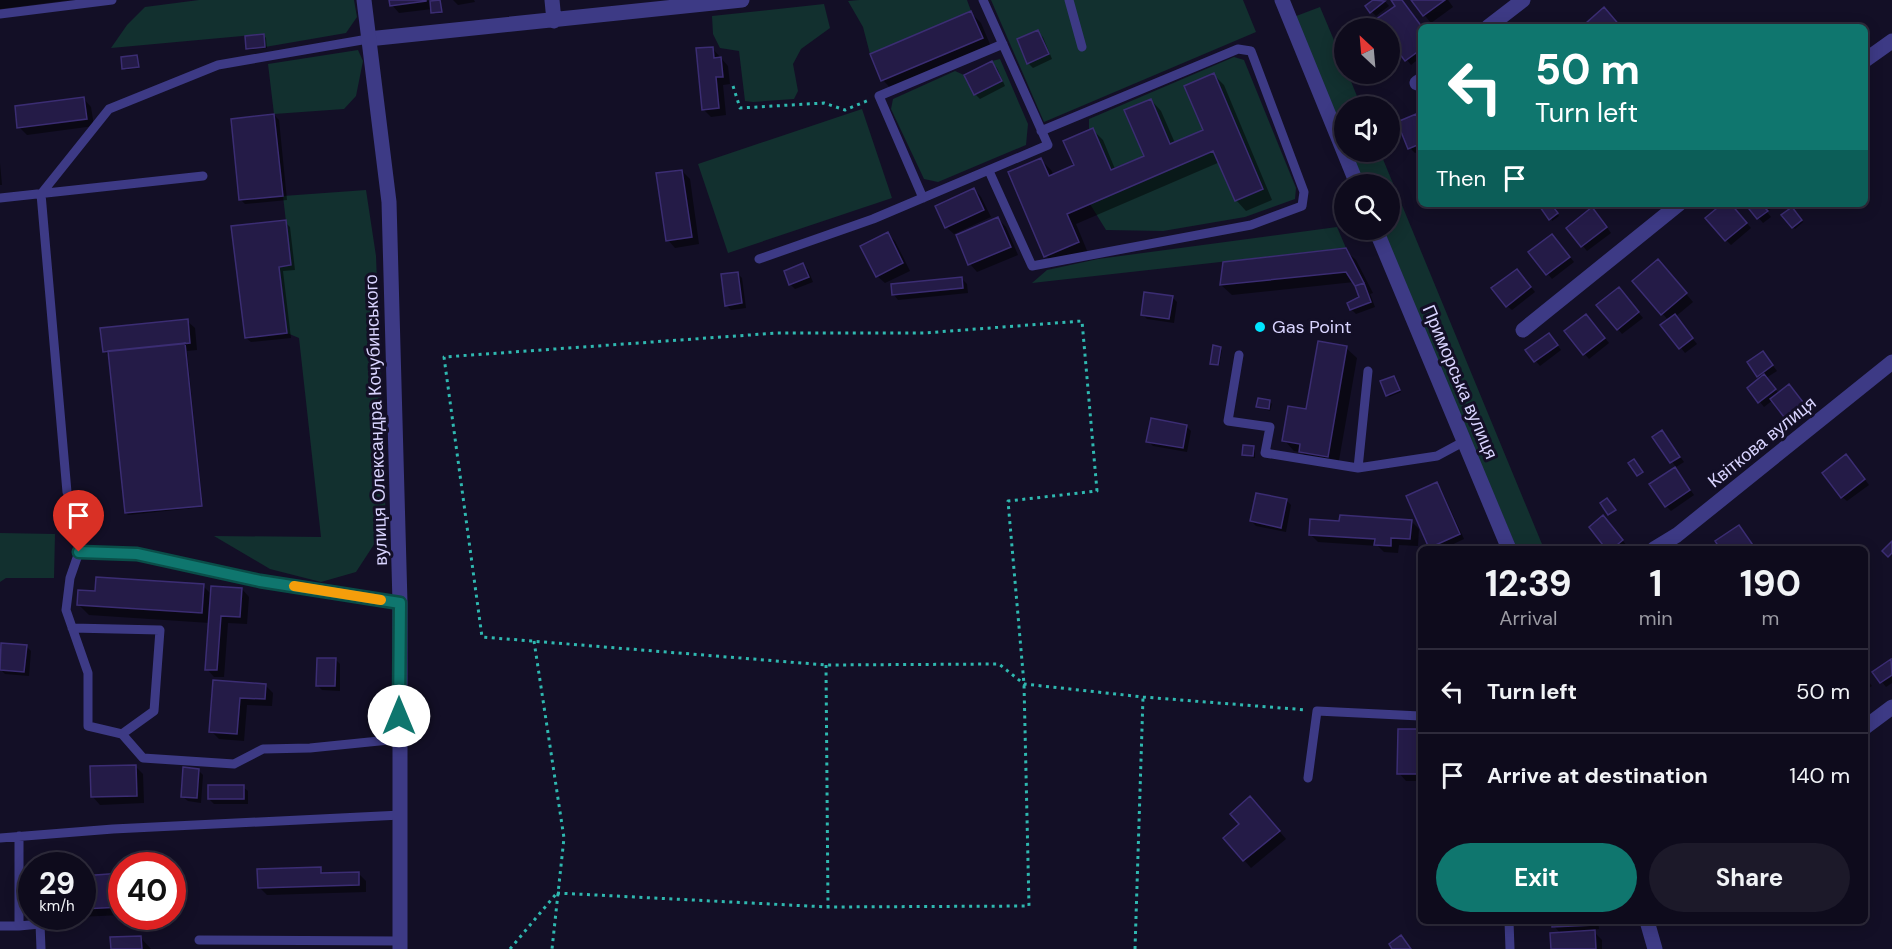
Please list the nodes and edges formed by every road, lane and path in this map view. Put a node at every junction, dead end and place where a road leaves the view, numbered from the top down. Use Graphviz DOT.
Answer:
graph roads {
  1 [pos="112,0"];
  2 [pos="364,0"];
  3 [pos="552,0"];
  4 [pos="742,0"];
  5 [pos="983,0"];
  6 [pos="1069,0"];
  7 [pos="1282,0"];
  8 [pos="1522,0"];
  9 [pos="73,2"];
  10 [pos="0,14"];
  11 [pos="554,21"];
  12 [pos="1492,24"];
  13 [pos="368,39"];
  14 [pos="1892,41"];
  15 [pos="1003,44"];
  16 [pos="1082,47"];
  17 [pos="1868,58"];
  18 [pos="733,86"];
  19 [pos="879,96"];
  20 [pos="1041,131"];
  21 [pos="989,171"];
  22 [pos="1353,174"];
  23 [pos="203,176"];
  24 [pos="41,194"];
  25 [pos="0,198"];
  26 [pos="923,198"];
  27 [pos="1675,207"];
  28 [pos="1380,240"];
  29 [pos="759,259"];
  30 [pos="1523,330"];
  31 [pos="1239,355"];
  32 [pos="1892,362"];
  33 [pos="1368,370"];
  34 [pos="1463,442"];
  35 [pos="1358,468"];
  36 [pos="67,492"];
  37 [pos="1508,546"];
  38 [pos="1659,546"];
  39 [pos="400,603"];
  40 [pos="72,628"];
  41 [pos="534,641"];
  42 [pos="826,665"];
  43 [pos="1024,684"];
  44 [pos="1143,697"];
  45 [pos="1892,707"];
  46 [pos="1317,711"];
  47 [pos="1418,716"];
  48 [pos="1868,725"];
  49 [pos="122,734"];
  50 [pos="399,739"];
  51 [pos="1308,778"];
  52 [pos="400,815"];
  53 [pos="19,837"];
  54 [pos="0,838"];
  55 [pos="19,852"];
  56 [pos="557,893"];
  57 [pos="828,907"];
  58 [pos="1509,924"];
  59 [pos="1648,924"];
  60 [pos="0,926"];
  61 [pos="18,926"];
  62 [pos="40,930"];
  63 [pos="200,940"];
  64 [pos="400,945"];
  65 [pos="41,949"];
  66 [pos="510,949"];
  67 [pos="552,949"];
  68 [pos="1135,949"];
  69 [pos="1510,949"];
  70 [pos="1656,949"];
  1 -- 9 [label="lane"];
  2 -- 13 [label="street, вулиця Олександра Кочубинського"];
  3 -- 11 [label="street"];
  4 -- 11 [label="street"];
  5 -- 15 [label="lane"];
  6 -- 16 [label="lane"];
  7 -- 22 [label="street"];
  8 -- 12 [label="street"];
  9 -- 10 [label="lane"];
  11 -- 13 [label="street"];
  13 -- 24 [label="lane"];
  13 -- 39 [label="street, вулиця Олександра Кочубинського"];
  14 -- 17 [label="street"];
  15 -- 19 [label="lane"];
  15 -- 20 [label="lane"];
  18 -- 19 [label="path"];
  19 -- 26 [label="lane"];
  20 -- 21 [label="lane"];
  20 -- 21 [label="lane"];
  21 -- 26 [label="lane"];
  23 -- 24 [label="lane"];
  24 -- 25 [label="lane"];
  24 -- 36 [label="lane"];
  26 -- 29 [label="lane"];
  27 -- 30 [label="street"];
  28 -- 34 [label="street, Приморська вулиця"];
  31 -- 35 [label="lane"];
  32 -- 38 [label="street, Квіткова вулиця"];
  33 -- 35 [label="lane"];
  34 -- 35 [label="lane"];
  34 -- 37 [label="street, Приморська вулиця"];
  39 -- 40 [label="lane"];
  39 -- 50 [label="street, вулиця Олександра Кочубинського"];
  40 -- 49 [label="lane"];
  40 -- 49 [label="lane"];
  41 -- 42 [label="path"];
  41 -- 43 [label="path"];
  41 -- 56 [label="path"];
  42 -- 43 [label="path"];
  42 -- 57 [label="path"];
  43 -- 44 [label="path"];
  43 -- 57 [label="path"];
  44 -- 46 [label="path"];
  44 -- 68 [label="path"];
  45 -- 48 [label="street"];
  46 -- 47 [label="lane"];
  46 -- 51 [label="lane"];
  49 -- 50 [label="lane"];
  50 -- 52 [label="street, вулиця Олександра Кочубинського"];
  52 -- 53 [label="lane"];
  52 -- 64 [label="street, вулиця Олександра Кочубинського"];
  53 -- 54 [label="lane"];
  53 -- 55 [label="lane"];
  56 -- 57 [label="path"];
  56 -- 66 [label="path"];
  56 -- 67 [label="path"];
  58 -- 69 [label="lane"];
  59 -- 70 [label="street"];
  60 -- 61 [label="lane"];
  62 -- 65 [label="lane"];
  63 -- 64 [label="lane"];
}
